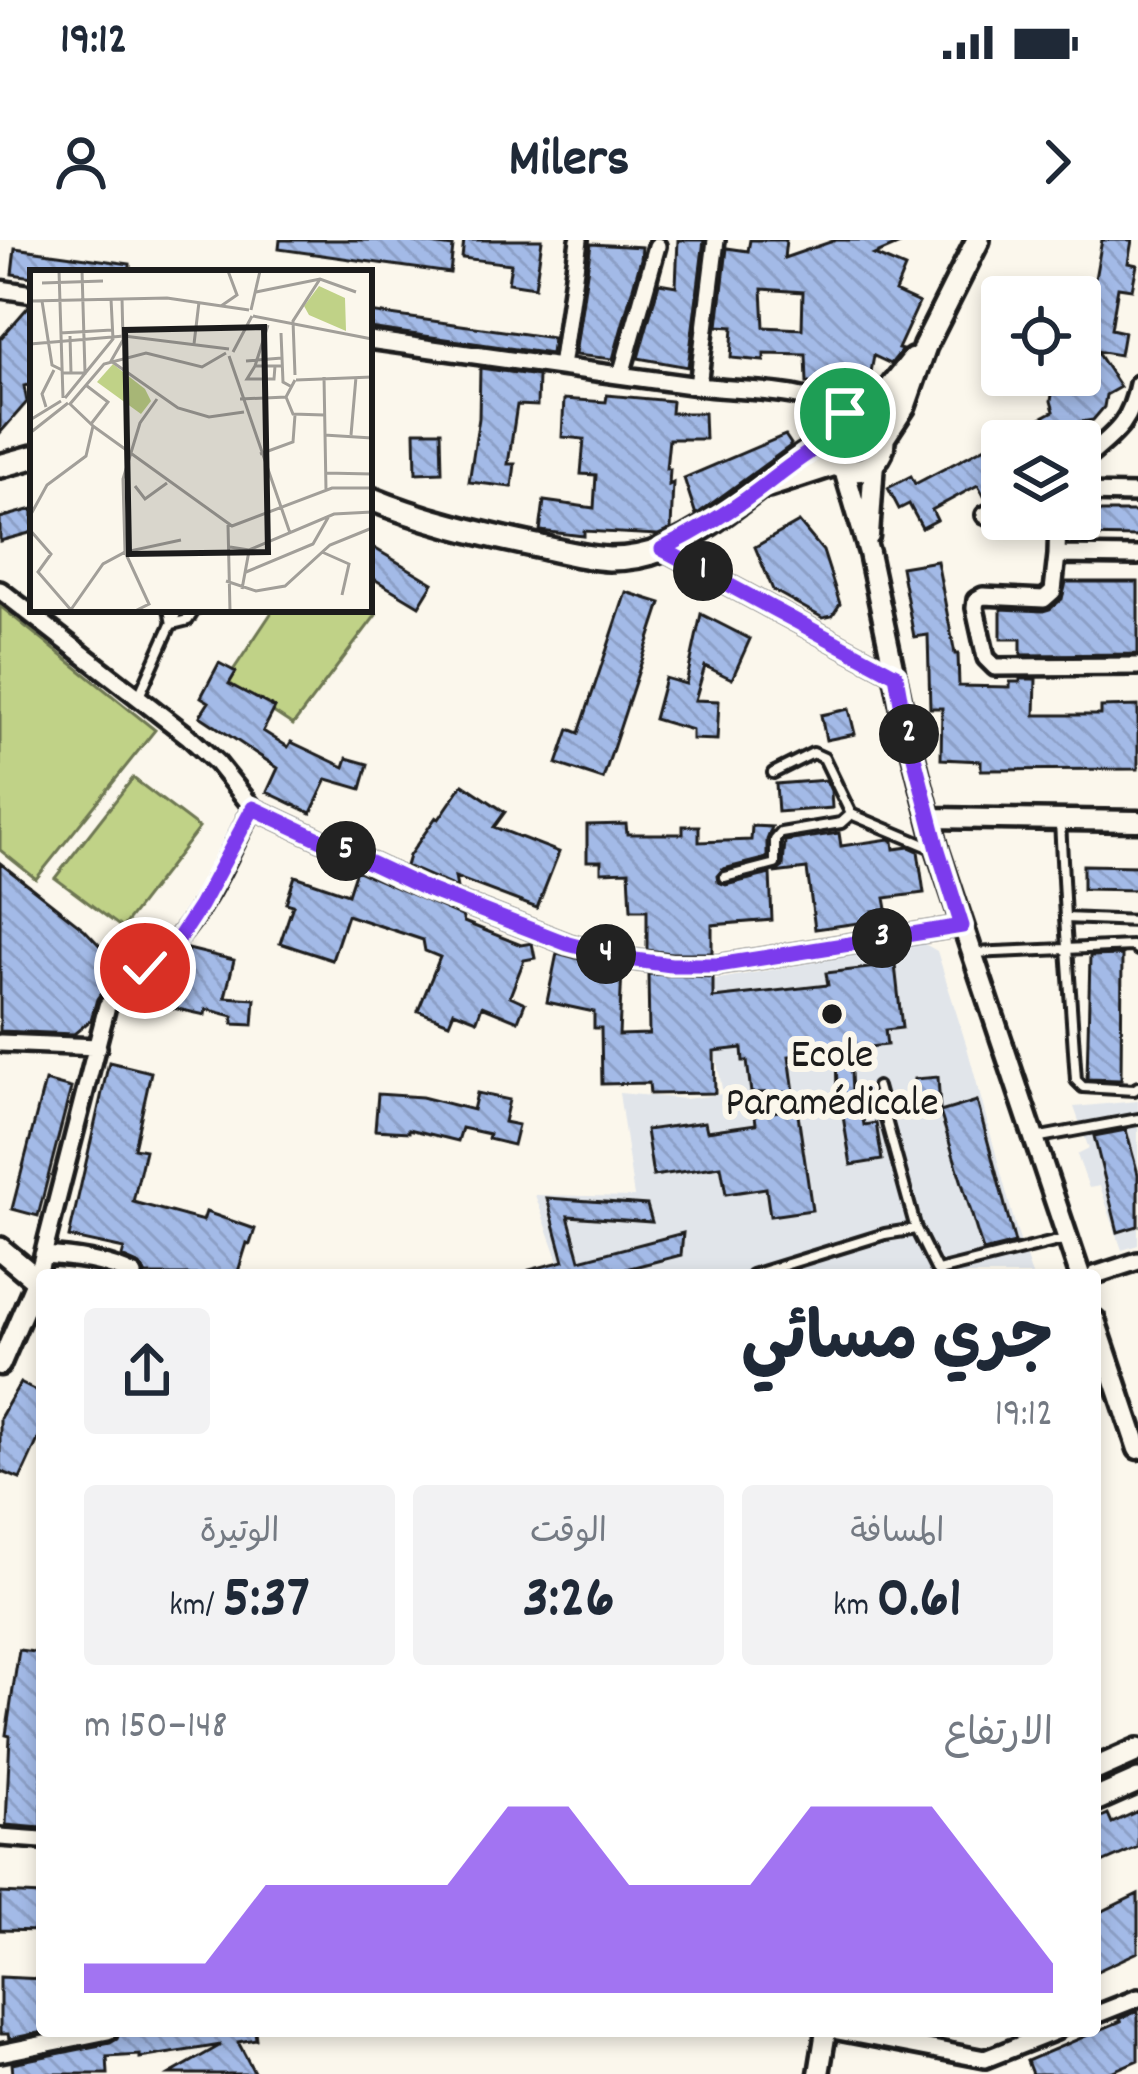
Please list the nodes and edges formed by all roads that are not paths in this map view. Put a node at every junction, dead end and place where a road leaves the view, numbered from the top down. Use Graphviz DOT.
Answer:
graph roads {
  1 [pos="579,240"];
  2 [pos="716,240"];
  3 [pos="978,240"];
  4 [pos="657,246"];
  5 [pos="0,290"];
  6 [pos="30,294"];
  7 [pos="372,340"];
  8 [pos="925,346"];
  9 [pos="560,367"];
  10 [pos="622,375"];
  11 [pos="1138,384"];
  12 [pos="698,386"];
  13 [pos="854,413"];
  14 [pos="883,438"];
  15 [pos="824,443"];
  16 [pos="1101,444"];
  17 [pos="30,458"];
  18 [pos="874,462"];
  19 [pos="0,466"];
  20 [pos="840,466"];
  21 [pos="761,487"];
  22 [pos="1101,493"];
  23 [pos="1138,494"];
  24 [pos="372,499"];
  25 [pos="1057,540"];
  26 [pos="662,549"];
  27 [pos="869,553"];
  28 [pos="1057,555"];
  29 [pos="1138,556"];
  30 [pos="0,590"];
  31 [pos="170,612"];
  32 [pos="177,612"];
  33 [pos="193,612"];
  34 [pos="172,624"];
  35 [pos="1138,666"];
  36 [pos="896,675"];
  37 [pos="138,697"];
  38 [pos="773,772"];
  39 [pos="253,808"];
  40 [pos="851,814"];
  41 [pos="932,818"];
  42 [pos="1060,820"];
  43 [pos="1138,821"];
  44 [pos="938,850"];
  45 [pos="725,877"];
  46 [pos="1065,918"];
  47 [pos="1138,921"];
  48 [pos="962,926"];
  49 [pos="1138,950"];
  50 [pos="1067,951"];
  51 [pos="971,953"];
  52 [pos="0,1043"];
  53 [pos="98,1047"];
  54 [pos="877,1087"];
  55 [pos="1138,1087"];
  56 [pos="1138,1119"];
  57 [pos="1034,1138"];
  58 [pos="916,1228"];
  59 [pos="1067,1239"];
  60 [pos="0,1249"];
  61 [pos="43,1255"];
  62 [pos="1138,1261"];
  63 [pos="41,1269"];
  64 [pos="122,1269"];
  65 [pos="771,1269"];
  66 [pos="936,1269"];
  67 [pos="953,1269"];
  68 [pos="1078,1269"];
  69 [pos="1101,1273"];
  70 [pos="36,1279"];
  71 [pos="36,1287"];
  72 [pos="1101,1339"];
  73 [pos="0,1365"];
  74 [pos="1138,1448"];
  75 [pos="1138,1750"];
  76 [pos="1101,1765"];
  77 [pos="1138,1781"];
  78 [pos="1101,1797"];
  79 [pos="0,1837"];
  80 [pos="36,1840"];
  81 [pos="1138,1997"];
  82 [pos="1101,2012"];
  83 [pos="78,2037"];
  84 [pos="825,2037"];
  85 [pos="863,2037"];
  86 [pos="1044,2037"];
  87 [pos="0,2053"];
  88 [pos="984,2066"];
  89 [pos="819,2074"];
  1 -- 9 [label="street"];
  2 -- 12 [label="street"];
  3 -- 8 [label="main road"];
  4 -- 10 [label="street"];
  5 -- 6 [label="street"];
  7 -- 9 [label="street"];
  8 -- 13 [label="main road"];
  8 -- 14 [label="main road"];
  9 -- 10 [label="street"];
  10 -- 12 [label="street"];
  11 -- 16 [label="street"];
  12 -- 13 [label="street"];
  13 -- 14 [label="main road"];
  13 -- 15 [label="main road"];
  14 -- 18 [label="main road"];
  15 -- 20 [label="main road"];
  15 -- 21 [label="main road"];
  17 -- 19 [label="main road"];
  18 -- 20 [label="main road"];
  18 -- 27 [label="street"];
  20 -- 21 [label="main road"];
  20 -- 27 [label="street"];
  21 -- 26 [label="main road"];
  22 -- 23 [label="street"];
  24 -- 26 [label="main road"];
  25 -- 28 [label="street"];
  26 -- 36 [label="street"];
  27 -- 36 [label="street"];
  28 -- 29 [label="street"];
  28 -- 35 [label="street"];
  30 -- 37 [label="street"];
  31 -- 34 [label="lane"];
  32 -- 34 [label="lane"];
  33 -- 34 [label="lane"];
  34 -- 37 [label="lane"];
  36 -- 41 [label="street"];
  37 -- 39 [label="street"];
  38 -- 40 [label="lane"];
  39 -- 48 [label="street"];
  39 -- 53 [label="street"];
  40 -- 44 [label="lane"];
  40 -- 45 [label="lane"];
  41 -- 42 [label="street"];
  41 -- 44 [label="street"];
  42 -- 43 [label="street"];
  42 -- 46 [label="lane"];
  44 -- 48 [label="street"];
  46 -- 47 [label="lane"];
  46 -- 50 [label="lane"];
  48 -- 51 [label="street"];
  49 -- 50 [label="lane"];
  50 -- 51 [label="lane"];
  50 -- 55 [label="lane"];
  51 -- 57 [label="street"];
  52 -- 53 [label="street"];
  53 -- 61 [label="street"];
  54 -- 58 [label="lane"];
  56 -- 57 [label="lane"];
  57 -- 59 [label="street"];
  58 -- 65 [label="lane"];
  58 -- 66 [label="lane"];
  59 -- 67 [label="lane"];
  59 -- 68 [label="street"];
  60 -- 70 [label="main road"];
  61 -- 63 [label="street"];
  61 -- 64 [label="street"];
  62 -- 69 [label="street"];
  71 -- 73 [label="street"];
  72 -- 74 [label="street"];
  75 -- 76 [label="main road"];
  77 -- 78 [label="main road"];
  79 -- 80 [label="street"];
  81 -- 82 [label="street"];
  83 -- 87 [label="street"];
  84 -- 89 [label="street"];
  85 -- 88 [label="street"];
  86 -- 88 [label="street"];
}
